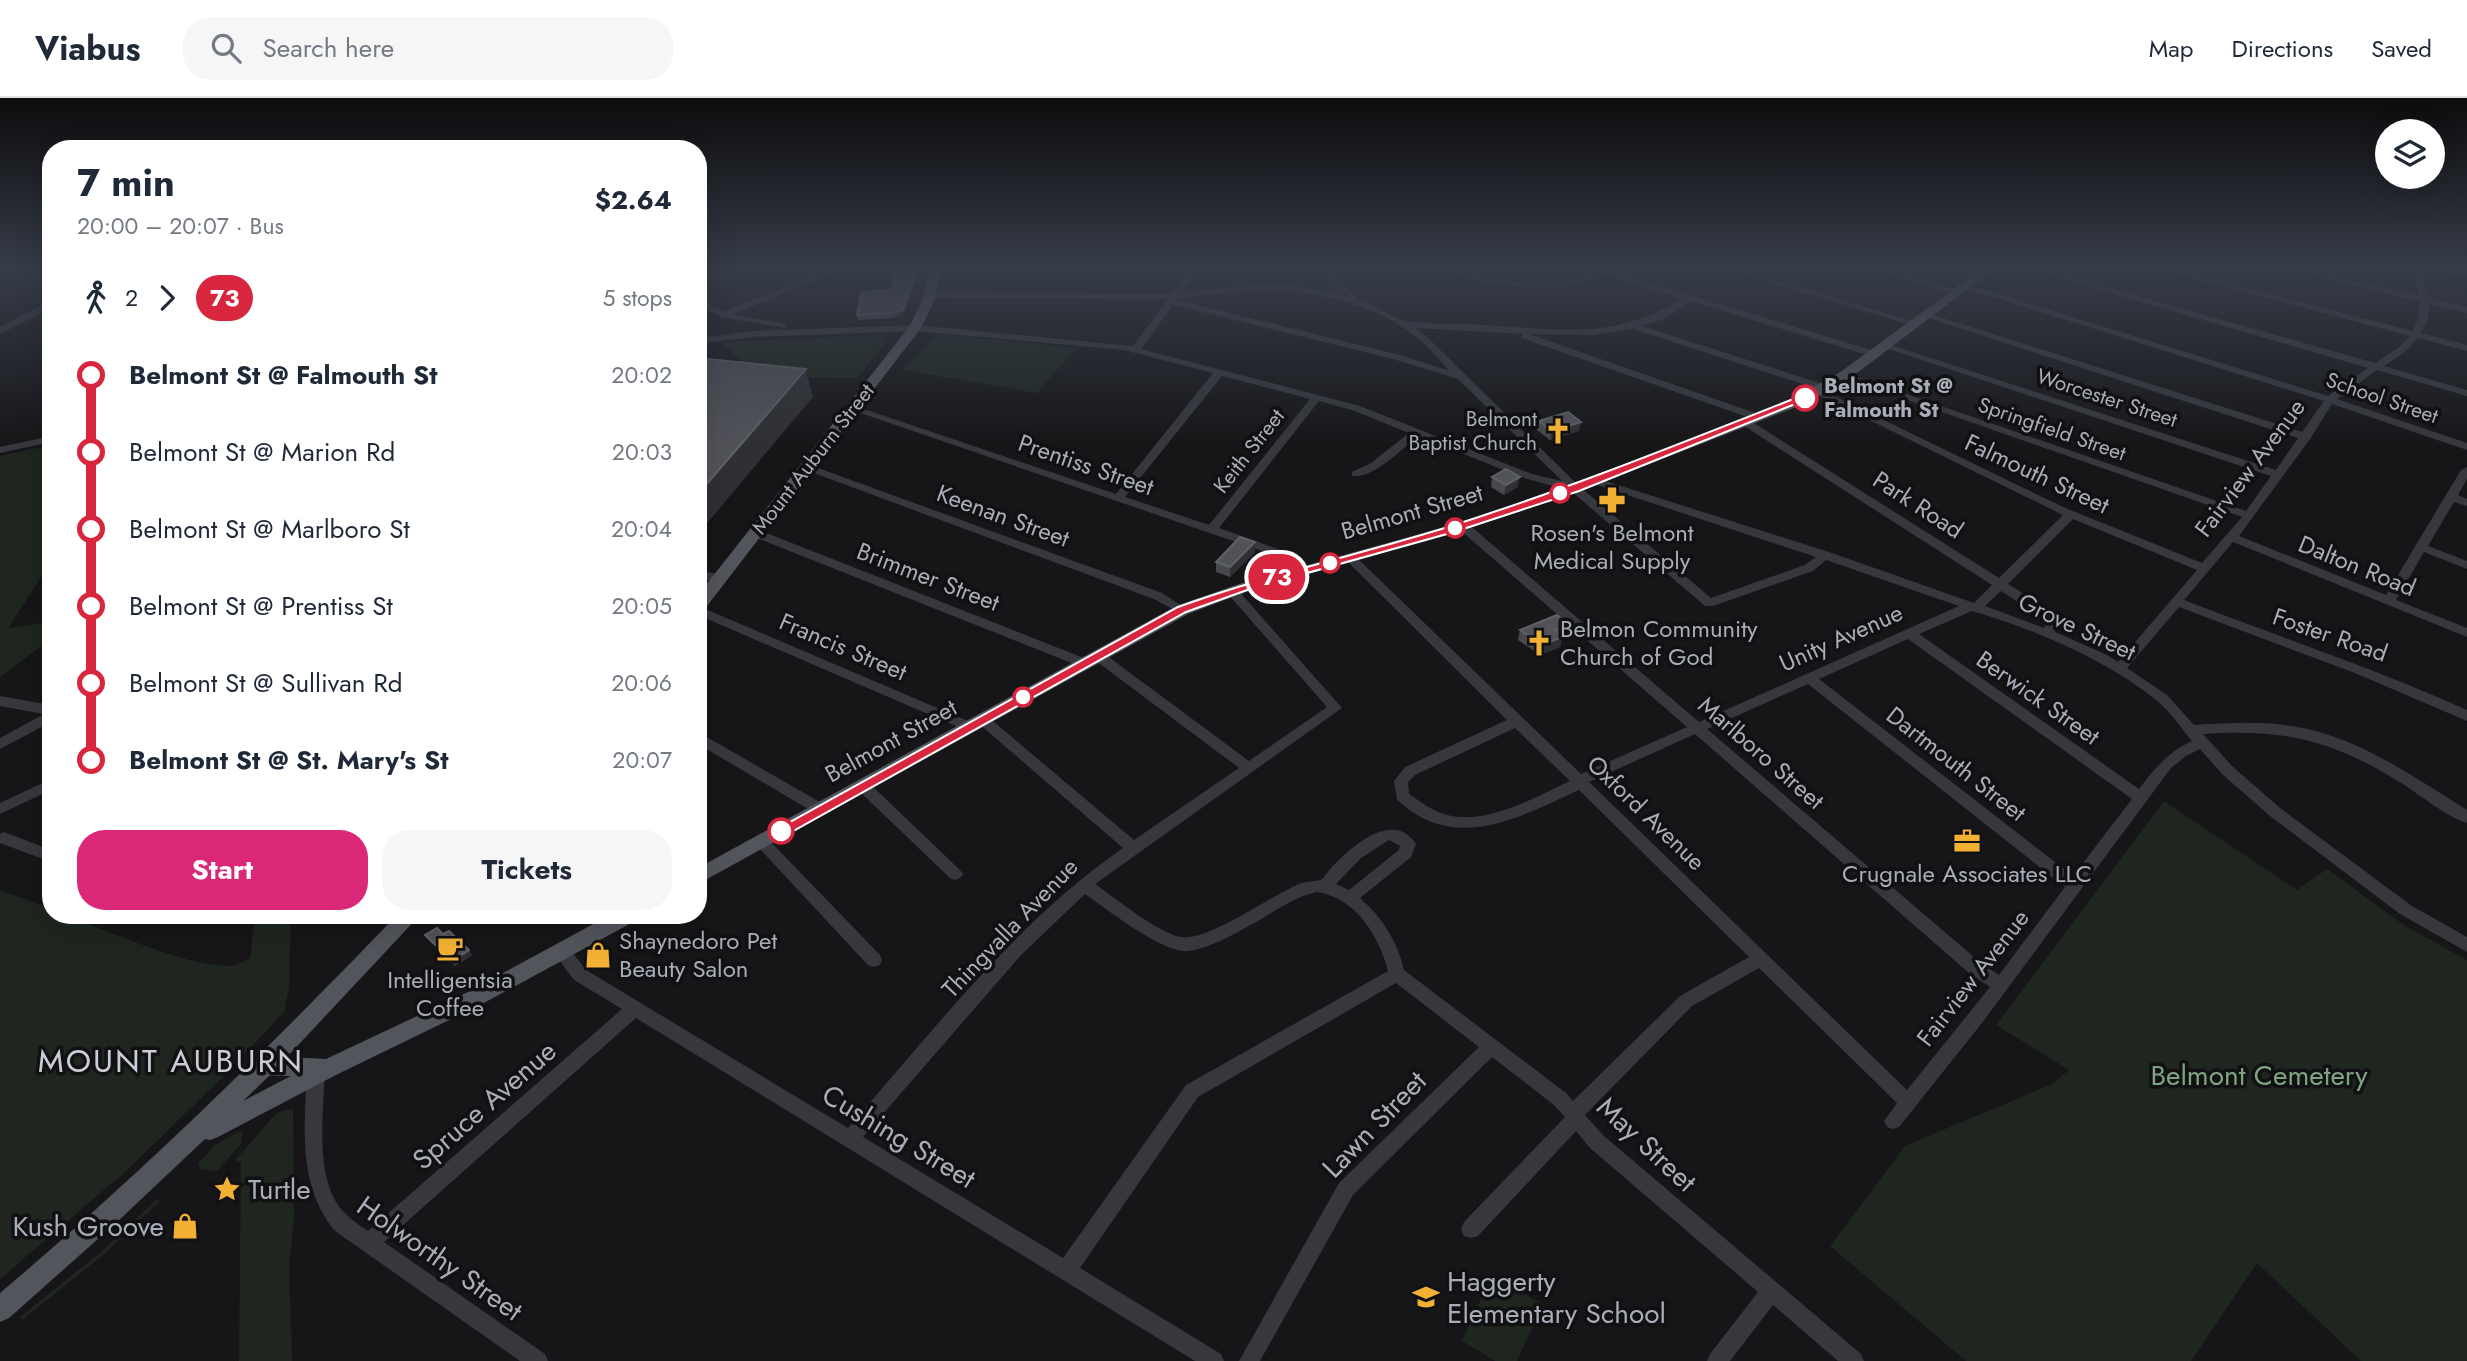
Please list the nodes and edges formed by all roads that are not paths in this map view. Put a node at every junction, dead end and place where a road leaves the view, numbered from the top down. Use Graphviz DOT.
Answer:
graph roads {
  1 [pos="728,329"];
  2 [pos="744,329"];
  3 [pos="756,329"];
  4 [pos="810,329"];
  5 [pos="887,329"];
  6 [pos="914,329"];
  7 [pos="925,329"];
  8 [pos="1151,329"];
  9 [pos="1290,329"];
  10 [pos="1411,329"];
  11 [pos="1475,329"];
  12 [pos="1602,329"];
  13 [pos="1643,329"];
  14 [pos="1803,329"];
  15 [pos="1906,329"];
  16 [pos="1952,329"];
  17 [pos="2104,329"];
  18 [pos="2247,329"];
  19 [pos="2395,329"];
  20 [pos="2420,329"];
  21 [pos="825,331"];
  22 [pos="1514,331"];
  23 [pos="752,334"];
  24 [pos="2415,334"];
  25 [pos="712,338"];
  26 [pos="707,339"];
  27 [pos="2467,348"];
  28 [pos="1136,349"];
  29 [pos="1880,350"];
  30 [pos="2379,366"];
  31 [pos="1220,371"];
  32 [pos="1844,376"];
  33 [pos="1462,377"];
  34 [pos="1821,390"];
  35 [pos="2467,393"];
  36 [pos="1317,397"];
  37 [pos="2330,400"];
  38 [pos="853,409"];
  39 [pos="1751,419"];
  40 [pos="1418,431"];
  41 [pos="42,437"];
  42 [pos="2306,437"];
  43 [pos="42,441"];
  44 [pos="28,444"];
  45 [pos="2467,447"];
  46 [pos="0,450"];
  47 [pos="807,467"];
  48 [pos="2467,470"];
  49 [pos="1356,474"];
  50 [pos="2277,474"];
  51 [pos="1595,481"];
  52 [pos="1575,488"];
  53 [pos="2451,497"];
  54 [pos="1119,498"];
  55 [pos="2467,503"];
  56 [pos="2071,514"];
  57 [pos="2249,516"];
  58 [pos="1463,526"];
  59 [pos="1211,530"];
  60 [pos="755,533"];
  61 [pos="2231,537"];
  62 [pos="2421,547"];
  63 [pos="1825,555"];
  64 [pos="1350,558"];
  65 [pos="2467,565"];
  66 [pos="2205,569"];
  67 [pos="1300,571"];
  68 [pos="707,576"];
  69 [pos="720,578"];
  70 [pos="2001,585"];
  71 [pos="1232,591"];
  72 [pos="707,596"];
  73 [pos="2389,601"];
  74 [pos="2177,602"];
  75 [pos="1973,607"];
  76 [pos="1182,610"];
  77 [pos="707,612"];
  78 [pos="1909,633"];
  79 [pos="2048,633"];
  80 [pos="2467,634"];
  81 [pos="1091,659"];
  82 [pos="2120,668"];
  83 [pos="1809,678"];
  84 [pos="0,701"];
  85 [pos="42,708"];
  86 [pos="2467,716"];
  87 [pos="42,721"];
  88 [pos="1517,721"];
  89 [pos="977,723"];
  90 [pos="1697,728"];
  91 [pos="2191,730"];
  92 [pos="707,742"];
  93 [pos="2202,742"];
  94 [pos="0,744"];
  95 [pos="1248,767"];
  96 [pos="1579,782"];
  97 [pos="863,786"];
  98 [pos="42,788"];
  99 [pos="2141,798"];
  100 [pos="0,809"];
  101 [pos="820,809"];
  102 [pos="2467,817"];
  103 [pos="4,838"];
  104 [pos="762,842"];
  105 [pos="1132,847"];
  106 [pos="42,853"];
  107 [pos="707,872"];
  108 [pos="955,874"];
  109 [pos="1084,885"];
  110 [pos="1326,885"];
  111 [pos="2075,886"];
  112 [pos="1349,898"];
  113 [pos="401,924"];
  114 [pos="612,924"];
  115 [pos="2467,945"];
  116 [pos="561,953"];
  117 [pos="1760,959"];
  118 [pos="874,960"];
  119 [pos="1397,974"];
  120 [pos="2000,985"];
  121 [pos="635,1008"];
  122 [pos="1491,1046"];
  123 [pos="267,1066"];
  124 [pos="320,1070"];
  125 [pos="1908,1102"];
  126 [pos="1575,1115"];
  127 [pos="1893,1121"];
  128 [pos="191,1139"];
  129 [pos="850,1139"];
  130 [pos="1471,1229"];
  131 [pos="369,1243"];
  132 [pos="1066,1271"];
  133 [pos="1771,1291"];
  134 [pos="0,1308"];
  135 [pos="537,1361"];
  136 [pos="1214,1361"];
  137 [pos="1249,1361"];
  138 [pos="1717,1361"];
  139 [pos="1854,1361"];
  1 -- 25 [label="street"];
  2 -- 23 [label="street"];
  3 -- 23 [label="street"];
  4 -- 21 [label="street"];
  5 -- 21 [label="street"];
  6 -- 38 [label="main road, Mount Auburn Street"];
  7 -- 28 [label="street"];
  8 -- 28 [label="street"];
  9 -- 33 [label="street"];
  10 -- 33 [label="street"];
  11 -- 22 [label="street"];
  12 -- 22 [label="street"];
  13 -- 34 [label="street, Falmouth Street"];
  14 -- 29 [label="street, Worcester Street"];
  15 -- 29 [label="main road, Belmont Street"];
  16 -- 42 [label="street"];
  17 -- 37 [label="street, School Street"];
  18 -- 30 [label="street"];
  19 -- 24 [label="street"];
  20 -- 24 [label="street, Fairview Avenue"];
  21 -- 23 [label="street"];
  22 -- 39 [label="street, Park Road"];
  23 -- 25 [label="street"];
  24 -- 27 [label="street"];
  24 -- 30 [label="street, Fairview Avenue"];
  25 -- 26 [label="street"];
  28 -- 31 [label="street"];
  29 -- 32 [label="main road, Belmont Street"];
  29 -- 50 [label="street, Worcester Street"];
  30 -- 35 [label="street"];
  30 -- 37 [label="street, Fairview Avenue"];
  31 -- 36 [label="street"];
  31 -- 54 [label="street"];
  32 -- 34 [label="main road, Belmont Street"];
  32 -- 57 [label="street, Springfield Street"];
  33 -- 52 [label="street"];
  34 -- 39 [label="main road, Belmont Street"];
  34 -- 56 [label="street, Falmouth Street"];
  36 -- 40 [label="street"];
  36 -- 59 [label="street, Keith Street"];
  37 -- 42 [label="street, Fairview Avenue"];
  37 -- 45 [label="street, School Street"];
  38 -- 47 [label="main road, Mount Auburn Street"];
  38 -- 54 [label="street, Prentiss Street"];
  39 -- 51 [label="main road, Belmont Street"];
  39 -- 70 [label="street, Park Road"];
  40 -- 49 [label="street"];
  40 -- 52 [label="street"];
  41 -- 44 [label="street"];
  42 -- 50 [label="street, Fairview Avenue"];
  43 -- 44 [label="street"];
  44 -- 46 [label="street"];
  47 -- 60 [label="main road, Mount Auburn Street"];
  47 -- 76 [label="street, Keenan Street"];
  48 -- 53 [label="street"];
  50 -- 57 [label="street, Fairview Avenue"];
  51 -- 52 [label="main road, Belmont Street"];
  51 -- 63 [label="street, Grove Street"];
  52 -- 58 [label="main road, Belmont Street"];
  52 -- 63 [label="street"];
  53 -- 55 [label="street"];
  53 -- 62 [label="street"];
  54 -- 59 [label="street, Prentiss Street"];
  56 -- 66 [label="street, Falmouth Street"];
  56 -- 70 [label="street, Unity Avenue"];
  57 -- 61 [label="street, Fairview Avenue"];
  58 -- 64 [label="main road, Belmont Street"];
  58 -- 90 [label="street, Marlboro Street"];
  59 -- 67 [label="street, Prentiss Street"];
  60 -- 69 [label="main road, Mount Auburn Street"];
  60 -- 81 [label="street, Brimmer Street"];
  61 -- 66 [label="street, Fairview Avenue"];
  61 -- 73 [label="street, Dalton Road"];
  62 -- 65 [label="street"];
  62 -- 73 [label="street"];
  63 -- 75 [label="street, Grove Street"];
  64 -- 67 [label="main road, Belmont Street"];
  64 -- 88 [label="street, Oxford Avenue"];
  66 -- 74 [label="street, Fairview Avenue"];
  67 -- 71 [label="main road, Belmont Street"];
  68 -- 69 [label="street"];
  69 -- 72 [label="main road, Mount Auburn Street"];
  70 -- 75 [label="street, Unity Avenue"];
  70 -- 79 [label="street, Park Road"];
  71 -- 76 [label="main road, Belmont Street"];
  71 -- 95 [label="street, Thingvalla Avenue"];
  73 -- 80 [label="street, Dalton Road"];
  74 -- 82 [label="street, Fairview Avenue"];
  74 -- 86 [label="street, Foster Road"];
  75 -- 78 [label="street, Unity Avenue"];
  75 -- 79 [label="street, Grove Street"];
  76 -- 81 [label="main road, Belmont Street"];
  77 -- 89 [label="street, Francis Street"];
  78 -- 83 [label="street, Unity Avenue"];
  78 -- 99 [label="street, Berwick Street"];
  79 -- 82 [label="street, Grove Street"];
  81 -- 89 [label="main road, Belmont Street"];
  81 -- 95 [label="street, Brimmer Street"];
  82 -- 91 [label="street, Grove Street"];
  83 -- 90 [label="street, Unity Avenue"];
  83 -- 111 [label="street, Dartmouth Street"];
  84 -- 85 [label="street"];
  87 -- 94 [label="street"];
  88 -- 96 [label="street, Oxford Avenue"];
  88 -- 96 [label="street, Unity Avenue"];
  89 -- 97 [label="main road, Belmont Street"];
  89 -- 105 [label="street, Francis Street"];
  90 -- 96 [label="street, Unity Avenue"];
  90 -- 120 [label="street, Marlboro Street"];
  91 -- 93 [label="street, Grove Street"];
  91 -- 102 [label="street"];
  92 -- 101 [label="street"];
  93 -- 99 [label="street, Fairview Avenue"];
  93 -- 115 [label="street, Grove Street"];
  95 -- 105 [label="street, Thingvalla Avenue"];
  96 -- 117 [label="street, Oxford Avenue"];
  97 -- 101 [label="main road, Belmont Street"];
  97 -- 108 [label="street"];
  98 -- 100 [label="street"];
  99 -- 111 [label="street, Fairview Avenue"];
  101 -- 104 [label="main road, Belmont Street"];
  103 -- 106 [label="street"];
  104 -- 107 [label="main road, Belmont Street"];
  104 -- 118 [label="street"];
  105 -- 109 [label="street, Thingvalla Avenue"];
  109 -- 110 [label="street"];
  109 -- 129 [label="street, Thingvalla Avenue"];
  110 -- 112 [label="street"];
  110 -- 112 [label="street"];
  111 -- 120 [label="street, Fairview Avenue"];
  112 -- 119 [label="street"];
  113 -- 123 [label="main road"];
  114 -- 116 [label="main road"];
  116 -- 121 [label="street, Cushing Street"];
  116 -- 124 [label="main road"];
  117 -- 125 [label="street, Oxford Avenue"];
  117 -- 126 [label="street"];
  119 -- 122 [label="street, May Street"];
  119 -- 132 [label="street"];
  120 -- 125 [label="street, Fairview Avenue"];
  121 -- 129 [label="street, Cushing Street"];
  121 -- 131 [label="street, Spruce Avenue"];
  122 -- 126 [label="street, May Street"];
  122 -- 137 [label="street, Lawn Street"];
  123 -- 124 [label="main road"];
  123 -- 128 [label="main road"];
  124 -- 128 [label="main road"];
  124 -- 131 [label="street, Holworthy Street"];
  125 -- 127 [label="street, Fairview Avenue"];
  126 -- 130 [label="street"];
  126 -- 133 [label="street, May Street"];
  128 -- 134 [label="main road"];
  129 -- 132 [label="street, Cushing Street"];
  131 -- 135 [label="street, Holworthy Street"];
  132 -- 136 [label="street, Cushing Street"];
  133 -- 138 [label="street"];
  133 -- 139 [label="street, May Street"];
}
